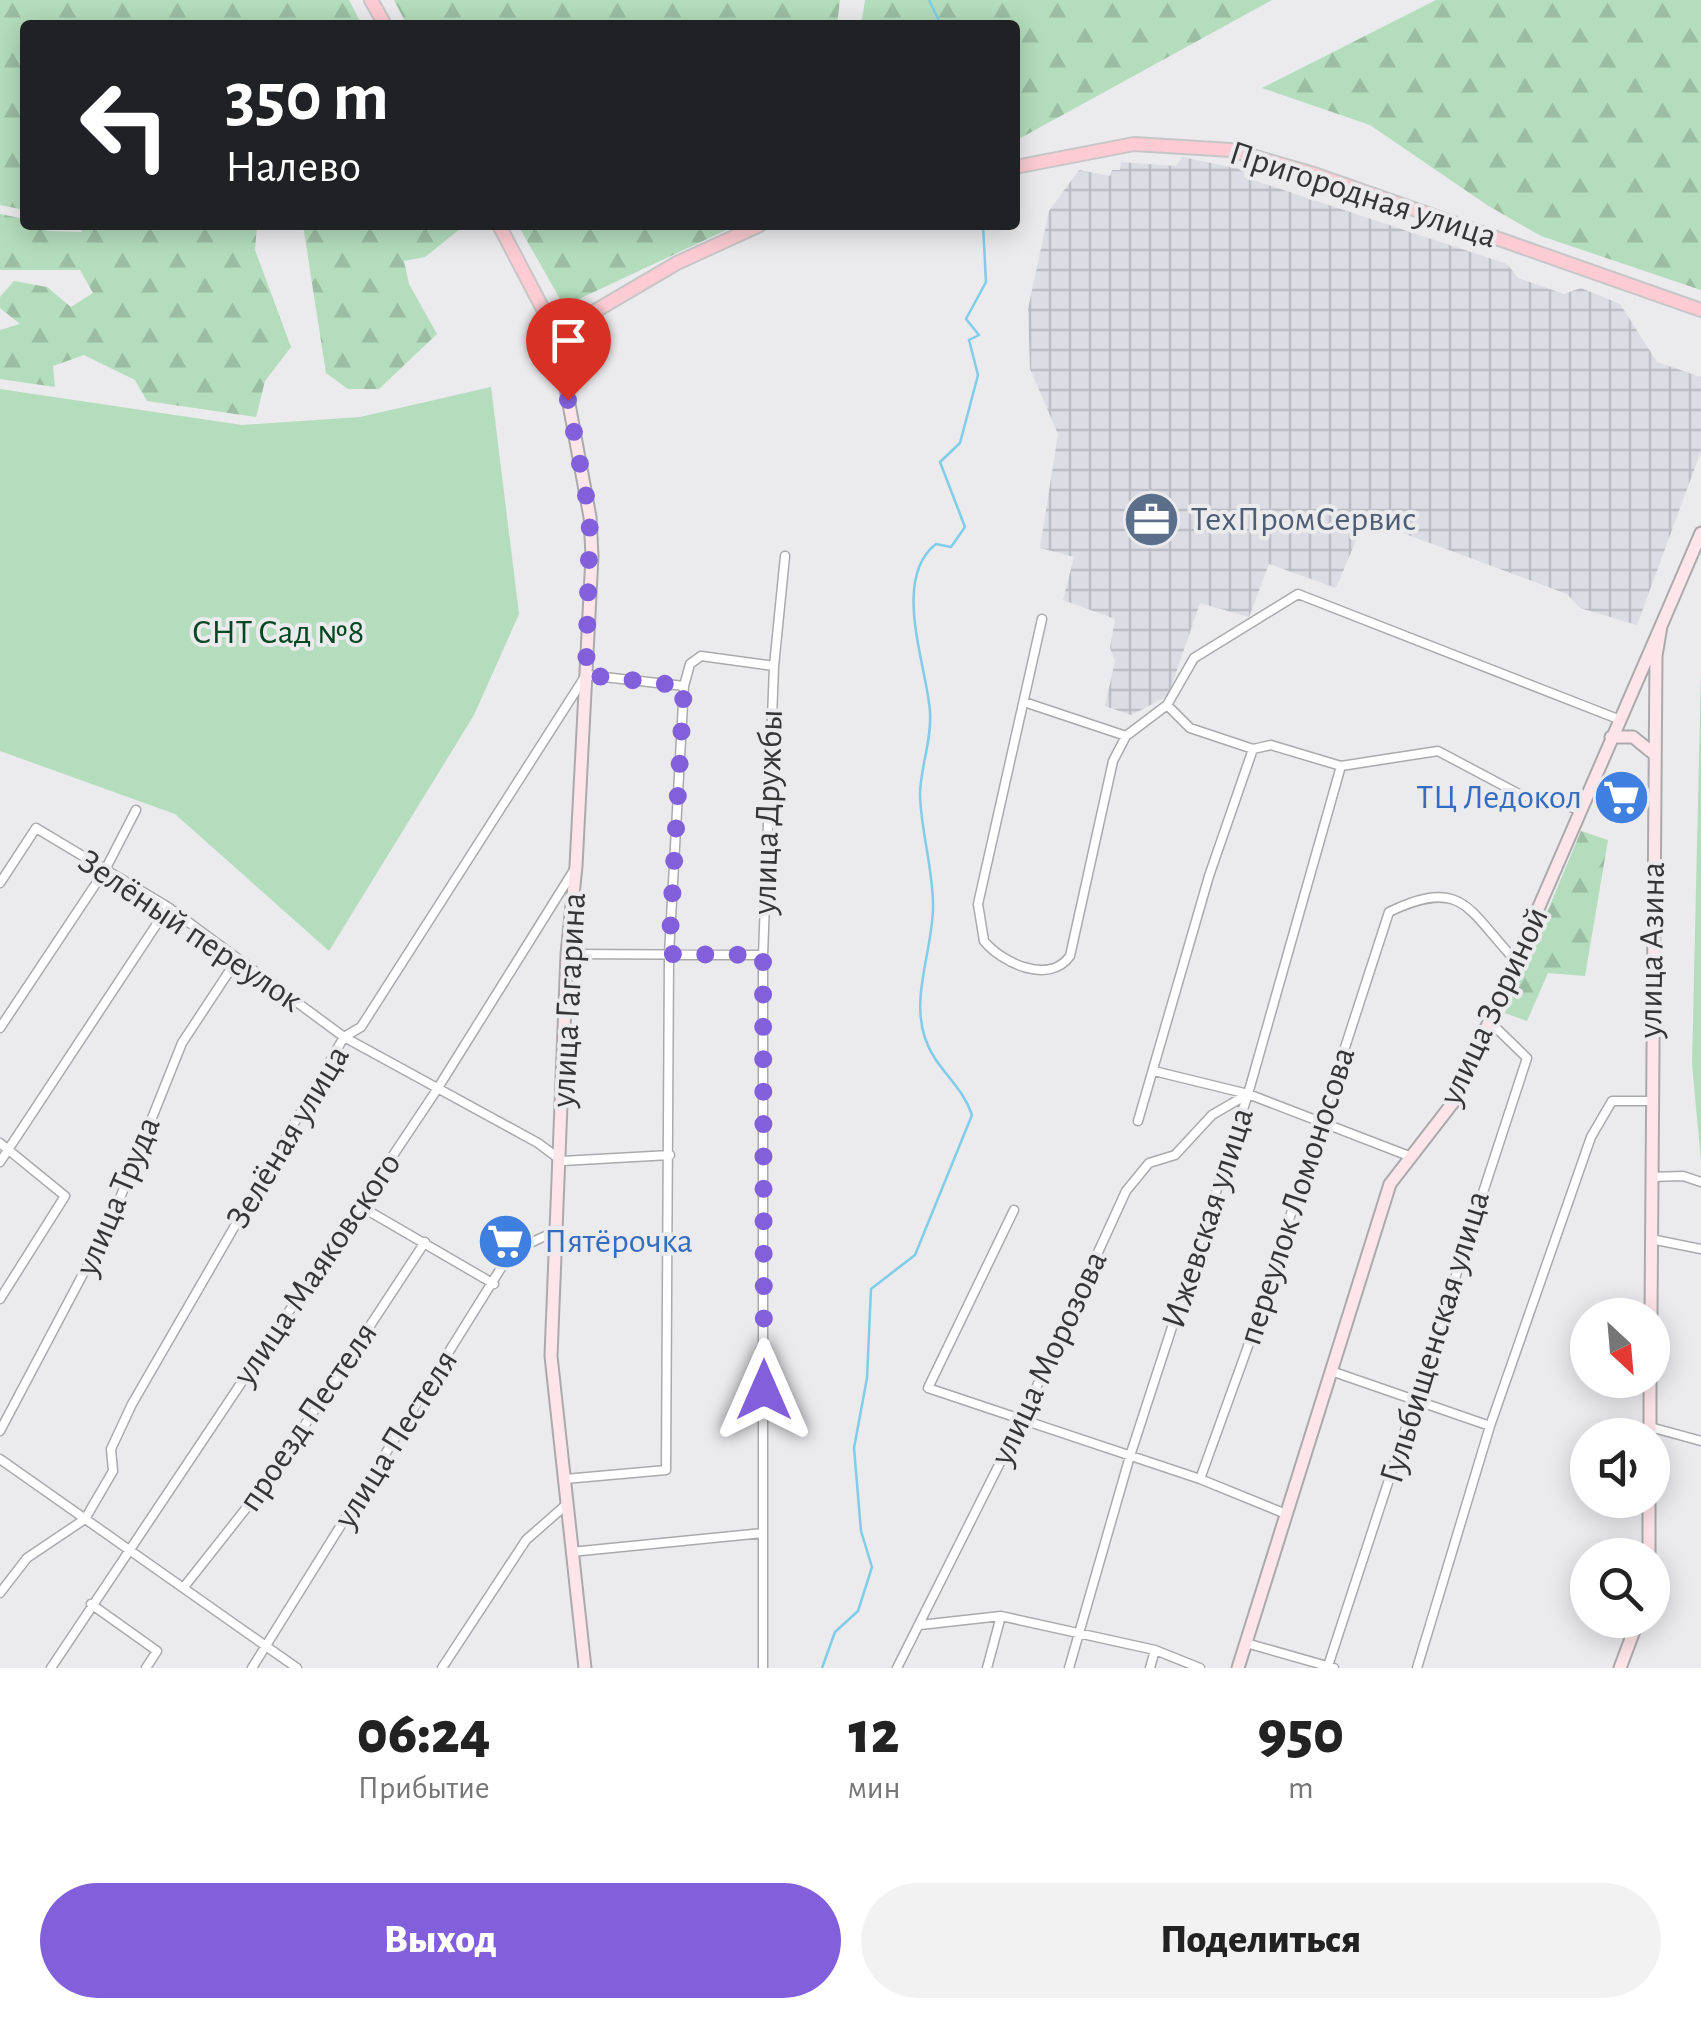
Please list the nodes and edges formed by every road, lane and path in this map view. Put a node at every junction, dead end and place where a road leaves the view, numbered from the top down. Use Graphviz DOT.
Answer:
graph roads {
  1 [pos="1020,166"];
  2 [pos="503,230"];
  3 [pos="749,230"];
  4 [pos="1701,310"];
  5 [pos="556,334"];
  6 [pos="1701,533"];
  7 [pos="785,556"];
  8 [pos="1042,620"];
  9 [pos="1661,626"];
  10 [pos="774,666"];
  11 [pos="586,675"];
  12 [pos="684,686"];
  13 [pos="1024,702"];
  14 [pos="1167,704"];
  15 [pos="1618,720"];
  16 [pos="1126,736"];
  17 [pos="1610,737"];
  18 [pos="1254,749"];
  19 [pos="1654,754"];
  20 [pos="1340,766"];
  21 [pos="136,810"];
  22 [pos="1582,810"];
  23 [pos="576,866"];
  24 [pos="105,870"];
  25 [pos="0,883"];
  26 [pos="168,907"];
  27 [pos="567,954"];
  28 [pos="669,954"];
  29 [pos="763,955"];
  30 [pos="236,961"];
  31 [pos="1516,962"];
  32 [pos="1489,1021"];
  33 [pos="0,1028"];
  34 [pos="344,1037"];
  35 [pos="1154,1071"];
  36 [pos="436,1091"];
  37 [pos="1248,1094"];
  38 [pos="1650,1102"];
  39 [pos="1138,1121"];
  40 [pos="1318,1124"];
  41 [pos="0,1143"];
  42 [pos="9,1149"];
  43 [pos="670,1155"];
  44 [pos="1408,1156"];
  45 [pos="562,1161"];
  46 [pos="0,1162"];
  47 [pos="1650,1178"];
  48 [pos="1701,1182"];
  49 [pos="360,1206"];
  50 [pos="1014,1210"];
  51 [pos="558,1230"];
  52 [pos="1651,1239"];
  53 [pos="425,1242"];
  54 [pos="1701,1249"];
  55 [pos="494,1284"];
  56 [pos="1650,1298"];
  57 [pos="0,1299"];
  58 [pos="1331,1371"];
  59 [pos="1416,1398"];
  60 [pos="1021,1421"];
  61 [pos="1490,1426"];
  62 [pos="0,1431"];
  63 [pos="1670,1435"];
  64 [pos="1701,1441"];
  65 [pos="1130,1456"];
  66 [pos="0,1459"];
  67 [pos="1200,1478"];
  68 [pos="565,1479"];
  69 [pos="567,1504"];
  70 [pos="1286,1514"];
  71 [pos="85,1520"];
  72 [pos="763,1533"];
  73 [pos="129,1551"];
  74 [pos="571,1552"];
  75 [pos="184,1588"];
  76 [pos="0,1593"];
  77 [pos="91,1604"];
  78 [pos="1001,1616"];
  79 [pos="920,1625"];
  80 [pos="1080,1634"];
  81 [pos="1631,1638"];
  82 [pos="1246,1642"];
  83 [pos="267,1646"];
  84 [pos="1155,1650"];
  85 [pos="1331,1667"];
  86 [pos="51,1668"];
  87 [pos="146,1668"];
  88 [pos="252,1668"];
  89 [pos="297,1668"];
  90 [pos="442,1668"];
  91 [pos="585,1668"];
  92 [pos="764,1668"];
  93 [pos="898,1668"];
  94 [pos="987,1668"];
  95 [pos="1069,1668"];
  96 [pos="1150,1668"];
  97 [pos="1200,1668"];
  98 [pos="1238,1668"];
  99 [pos="1416,1668"];
  100 [pos="1620,1668"];
  1 -- 4 [label="main road, Пригородная улица"];
  2 -- 5 [label="main road"];
  3 -- 5 [label="main road"];
  5 -- 11 [label="main road, улица Гагарина"];
  6 -- 9 [label="main road, улица Азина"];
  7 -- 10 [label="street, улица Дружбы"];
  8 -- 13 [label="street"];
  9 -- 15 [label="main road, улица Зориной"];
  9 -- 19 [label="main road, улица Азина"];
  10 -- 12 [label="street"];
  10 -- 29 [label="street, улица Дружбы"];
  11 -- 12 [label="street"];
  11 -- 23 [label="main road, улица Гагарина"];
  11 -- 34 [label="street, Зелёная улица"];
  12 -- 28 [label="street"];
  13 -- 16 [label="street"];
  13 -- 16 [label="street"];
  14 -- 15 [label="street"];
  14 -- 16 [label="street"];
  14 -- 18 [label="street"];
  15 -- 17 [label="main road, улица Зориной"];
  17 -- 19 [label="main road"];
  17 -- 22 [label="main road, улица Зориной"];
  18 -- 20 [label="street"];
  18 -- 35 [label="street"];
  19 -- 38 [label="main road, улица Азина"];
  20 -- 22 [label="street"];
  20 -- 37 [label="street, Ижевская улица"];
  21 -- 24 [label="street"];
  22 -- 31 [label="main road, улица Зориной"];
  23 -- 27 [label="main road, улица Гагарина"];
  23 -- 36 [label="street, улица Маяковского"];
  24 -- 25 [label="street, Зелёный переулок"];
  24 -- 26 [label="street, Зелёный переулок"];
  24 -- 33 [label="street"];
  26 -- 30 [label="street, Зелёный переулок"];
  26 -- 42 [label="street"];
  27 -- 28 [label="street"];
  27 -- 45 [label="main road, улица Гагарина"];
  28 -- 29 [label="street"];
  28 -- 43 [label="street"];
  29 -- 72 [label="street, улица Дружбы"];
  30 -- 34 [label="street, Зелёный переулок"];
  30 -- 62 [label="street, улица Труда"];
  31 -- 32 [label="main road, улица Зориной"];
  31 -- 40 [label="street, переулок Ломоносова"];
  32 -- 44 [label="main road, улица Зориной"];
  32 -- 59 [label="street, Гульбищенская улица"];
  34 -- 36 [label="street, Зелёный переулок"];
  34 -- 71 [label="street, Зелёная улица"];
  35 -- 37 [label="street"];
  35 -- 39 [label="street"];
  36 -- 45 [label="street, Зелёный переулок"];
  36 -- 49 [label="street, улица Маяковского"];
  37 -- 40 [label="street"];
  37 -- 60 [label="street, улица Морозова"];
  37 -- 65 [label="street, Ижевская улица"];
  38 -- 47 [label="main road, улица Азина"];
  38 -- 61 [label="street"];
  40 -- 44 [label="street"];
  40 -- 67 [label="street, переулок Ломоносова"];
  41 -- 42 [label="street"];
  42 -- 46 [label="street"];
  42 -- 57 [label="street"];
  43 -- 45 [label="street"];
  43 -- 68 [label="street"];
  44 -- 58 [label="main road, улица Зориной"];
  45 -- 51 [label="main road, улица Гагарина"];
  47 -- 48 [label="street"];
  47 -- 52 [label="main road, улица Азина"];
  49 -- 53 [label="street"];
  49 -- 73 [label="street, улица Маяковского"];
  50 -- 60 [label="street"];
  51 -- 55 [label="street, улица Пестеля"];
  51 -- 68 [label="main road, улица Гагарина"];
  52 -- 54 [label="street"];
  52 -- 56 [label="main road, улица Азина"];
  53 -- 55 [label="street"];
  53 -- 75 [label="street, проезд Пестеля"];
  55 -- 83 [label="street, улица Пестеля"];
  58 -- 59 [label="street"];
  58 -- 70 [label="main road, улица Зориной"];
  59 -- 61 [label="street"];
  59 -- 85 [label="street, Гульбищенская улица"];
  60 -- 65 [label="street"];
  60 -- 79 [label="street, улица Морозова"];
  61 -- 99 [label="street"];
  63 -- 64 [label="street"];
  65 -- 67 [label="street"];
  65 -- 80 [label="street, Ижевская улица"];
  66 -- 71 [label="street"];
  67 -- 70 [label="street"];
  68 -- 69 [label="main road, улица Гагарина"];
  69 -- 74 [label="main road, улица Гагарина"];
  69 -- 90 [label="street"];
  70 -- 82 [label="main road, улица Зориной"];
  71 -- 73 [label="street"];
  71 -- 76 [label="street, Зелёная улица"];
  72 -- 74 [label="street"];
  72 -- 92 [label="street, улица Дружбы"];
  73 -- 75 [label="street"];
  73 -- 77 [label="street, улица Маяковского"];
  74 -- 91 [label="main road, улица Гагарина"];
  75 -- 83 [label="street"];
  77 -- 86 [label="street, улица Маяковского"];
  77 -- 87 [label="street"];
  78 -- 79 [label="street"];
  78 -- 80 [label="street"];
  78 -- 94 [label="street"];
  79 -- 93 [label="street, улица Морозова"];
  80 -- 84 [label="street"];
  80 -- 95 [label="street, Ижевская улица"];
  81 -- 100 [label="main road"];
  82 -- 85 [label="street"];
  82 -- 98 [label="main road, улица Зориной"];
  83 -- 88 [label="street, улица Пестеля"];
  83 -- 89 [label="street"];
  84 -- 96 [label="street"];
  84 -- 97 [label="street"];
}
